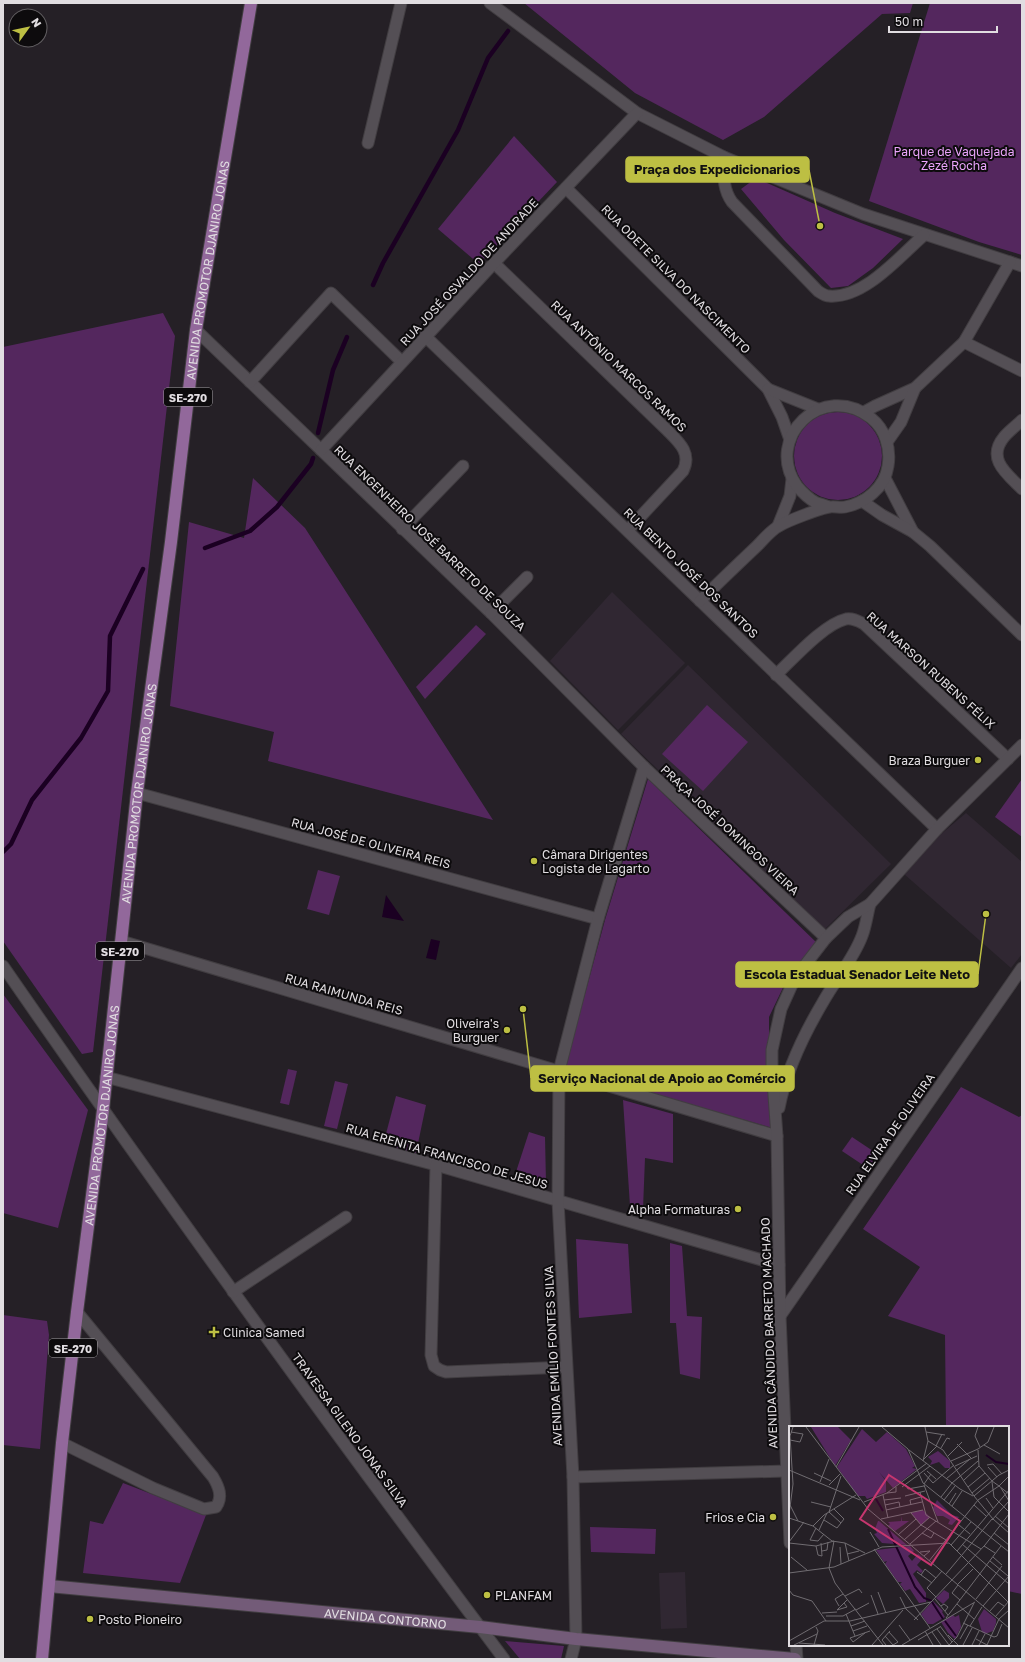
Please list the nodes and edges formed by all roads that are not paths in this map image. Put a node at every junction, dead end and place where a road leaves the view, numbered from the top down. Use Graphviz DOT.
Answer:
graph roads {
  1 [pos="251,3"];
  2 [pos="401,3"];
  3 [pos="490,3"];
  4 [pos="637,113"];
  5 [pos="368,143"];
  6 [pos="724,157"];
  7 [pos="566,188"];
  8 [pos="924,234"];
  9 [pos="1010,262"];
  10 [pos="494,263"];
  11 [pos="1022,266"];
  12 [pos="196,330"];
  13 [pos="425,336"];
  14 [pos="964,342"];
  15 [pos="402,362"];
  16 [pos="1022,371"];
  17 [pos="250,382"];
  18 [pos="915,388"];
  19 [pos="768,389"];
  20 [pos="818,409"];
  21 [pos="864,412"];
  22 [pos="1022,420"];
  23 [pos="790,440"];
  24 [pos="887,442"];
  25 [pos="321,450"];
  26 [pos="463,466"];
  27 [pos="884,478"];
  28 [pos="792,479"];
  29 [pos="1022,489"];
  30 [pos="862,501"];
  31 [pos="830,507"];
  32 [pos="778,526"];
  33 [pos="402,529"];
  34 [pos="628,530"];
  35 [pos="913,532"];
  36 [pos="527,577"];
  37 [pos="700,601"];
  38 [pos="491,613"];
  39 [pos="1022,635"];
  40 [pos="776,675"];
  41 [pos="1022,745"];
  42 [pos="1008,758"];
  43 [pos="644,767"];
  44 [pos="137,793"];
  45 [pos="937,829"];
  46 [pos="870,904"];
  47 [pos="848,917"];
  48 [pos="598,919"];
  49 [pos="864,929"];
  50 [pos="826,938"];
  51 [pos="122,941"];
  52 [pos="3,966"];
  53 [pos="1022,968"];
  54 [pos="559,1071"];
  55 [pos="106,1077"];
  56 [pos="103,1110"];
  57 [pos="776,1122"];
  58 [pos="777,1136"];
  59 [pos="436,1165"];
  60 [pos="558,1201"];
  61 [pos="346,1217"];
  62 [pos="779,1265"];
  63 [pos="233,1292"];
  64 [pos="77,1312"];
  65 [pos="780,1316"];
  66 [pos="566,1367"];
  67 [pos="62,1443"];
  68 [pos="786,1471"];
  69 [pos="573,1478"];
  70 [pos="789,1525"];
  71 [pos="49,1586"];
  72 [pos="480,1627"];
  73 [pos="576,1639"];
  74 [pos="796,1646"];
  75 [pos="42,1659"];
  76 [pos="504,1659"];
  77 [pos="571,1659"];
  78 [pos="796,1659"];
  1 -- 12 [label="main road, AVENIDA PROMOTOR DJANIRO JONAS / SE-270"];
  2 -- 5 [label="street"];
  3 -- 4 [label="street"];
  4 -- 6 [label="street"];
  4 -- 7 [label="street, RUA JOSÉ OSVALDO DE ANDRADE"];
  6 -- 8 [label="street"];
  6 -- 8 [label="street"];
  7 -- 10 [label="street, RUA JOSÉ OSVALDO DE ANDRADE"];
  7 -- 19 [label="street, RUA ODETE SILVA DO NASCIMENTO"];
  8 -- 9 [label="street"];
  9 -- 11 [label="street"];
  9 -- 14 [label="street"];
  10 -- 13 [label="street, RUA JOSÉ OSVALDO DE ANDRADE"];
  10 -- 34 [label="street, RUA ANTÔNIO MARCOS RAMOS"];
  12 -- 17 [label="street, RUA ENGENHEIRO JOSÉ BARRETO DE SOUZA"];
  12 -- 44 [label="main road, AVENIDA PROMOTOR DJANIRO JONAS / SE-270"];
  13 -- 15 [label="street, RUA JOSÉ OSVALDO DE ANDRADE"];
  13 -- 34 [label="street, RUA BENTO JOSÉ DOS SANTOS"];
  14 -- 16 [label="street"];
  14 -- 18 [label="street"];
  15 -- 17 [label="street"];
  15 -- 25 [label="street, RUA JOSÉ OSVALDO DE ANDRADE"];
  17 -- 25 [label="street, RUA ENGENHEIRO JOSÉ BARRETO DE SOUZA"];
  18 -- 21 [label="street"];
  18 -- 24 [label="street"];
  19 -- 20 [label="street, RUA ODETE SILVA DO NASCIMENTO"];
  19 -- 23 [label="street, RUA ODETE SILVA DO NASCIMENTO"];
  20 -- 21 [label="street"];
  20 -- 23 [label="street"];
  21 -- 24 [label="street"];
  22 -- 29 [label="street"];
  23 -- 28 [label="street"];
  24 -- 27 [label="street"];
  25 -- 33 [label="street, RUA ENGENHEIRO JOSÉ BARRETO DE SOUZA"];
  26 -- 33 [label="street"];
  27 -- 30 [label="street"];
  27 -- 35 [label="street"];
  28 -- 31 [label="street"];
  28 -- 32 [label="street"];
  30 -- 31 [label="street"];
  30 -- 35 [label="street"];
  31 -- 32 [label="street"];
  32 -- 37 [label="street"];
  33 -- 38 [label="street, RUA ENGENHEIRO JOSÉ BARRETO DE SOUZA"];
  34 -- 37 [label="street, RUA BENTO JOSÉ DOS SANTOS"];
  35 -- 39 [label="street"];
  36 -- 38 [label="street"];
  37 -- 40 [label="street, RUA BENTO JOSÉ DOS SANTOS"];
  38 -- 43 [label="street, RUA ENGENHEIRO JOSÉ BARRETO DE SOUZA"];
  40 -- 42 [label="street, RUA MARSON RUBENS FÉLIX"];
  40 -- 45 [label="street, RUA BENTO JOSÉ DOS SANTOS"];
  41 -- 42 [label="street"];
  42 -- 45 [label="street"];
  43 -- 48 [label="street, PRAÇA JOSÉ DOMINGOS VIEIRA"];
  43 -- 50 [label="street, PRAÇA JOSÉ DOMINGOS VIEIRA"];
  44 -- 48 [label="street, RUA JOSÉ DE OLIVEIRA REIS"];
  44 -- 51 [label="main road, AVENIDA PROMOTOR DJANIRO JONAS / SE-270"];
  45 -- 46 [label="street"];
  46 -- 47 [label="street"];
  46 -- 49 [label="street"];
  47 -- 49 [label="street"];
  47 -- 50 [label="street"];
  48 -- 54 [label="street, PRAÇA JOSÉ DOMINGOS VIEIRA"];
  49 -- 57 [label="street"];
  50 -- 57 [label="street"];
  51 -- 54 [label="street, RUA RAIMUNDA REIS"];
  51 -- 55 [label="main road, AVENIDA PROMOTOR DJANIRO JONAS / SE-270"];
  52 -- 56 [label="street, TRAVESSA GILENO JONAS SILVA"];
  53 -- 65 [label="street, RUA ELVIRA DE OLIVEIRA"];
  54 -- 58 [label="street"];
  54 -- 60 [label="street, AVENIDA EMÍLIO FONTES SILVA"];
  55 -- 56 [label="main road, AVENIDA PROMOTOR DJANIRO JONAS / SE-270"];
  55 -- 59 [label="street, RUA ERENITA FRANCISCO DE JESUS"];
  56 -- 63 [label="street, TRAVESSA GILENO JONAS SILVA"];
  56 -- 64 [label="main road, AVENIDA PROMOTOR DJANIRO JONAS / SE-270"];
  57 -- 58 [label="street, AVENIDA CÂNDIDO BARRETO MACHADO"];
  58 -- 62 [label="street, AVENIDA CÂNDIDO BARRETO MACHADO"];
  59 -- 60 [label="street, RUA ERENITA FRANCISCO DE JESUS"];
  59 -- 66 [label="street"];
  60 -- 62 [label="street, RUA ERENITA FRANCISCO DE JESUS"];
  60 -- 66 [label="street, AVENIDA EMÍLIO FONTES SILVA"];
  61 -- 63 [label="street"];
  62 -- 65 [label="street, AVENIDA CÂNDIDO BARRETO MACHADO"];
  63 -- 72 [label="street, TRAVESSA GILENO JONAS SILVA"];
  64 -- 67 [label="main road, AVENIDA PROMOTOR DJANIRO JONAS / SE-270"];
  64 -- 67 [label="street"];
  65 -- 68 [label="street, AVENIDA CÂNDIDO BARRETO MACHADO"];
  66 -- 69 [label="street, AVENIDA EMÍLIO FONTES SILVA"];
  67 -- 71 [label="main road, AVENIDA PROMOTOR DJANIRO JONAS / SE-270"];
  68 -- 69 [label="street"];
  68 -- 70 [label="street, AVENIDA CÂNDIDO BARRETO MACHADO"];
  69 -- 73 [label="street, AVENIDA EMÍLIO FONTES SILVA"];
  71 -- 72 [label="main road, AVENIDA CONTORNO"];
  71 -- 75 [label="main road, SE-270"];
  72 -- 73 [label="main road, AVENIDA CONTORNO"];
  72 -- 76 [label="street, TRAVESSA GILENO JONAS SILVA"];
  73 -- 77 [label="street, AVENIDA EMÍLIO FONTES SILVA"];
  73 -- 78 [label="main road, AVENIDA CONTORNO"];
  74 -- 78 [label="street"];
}
